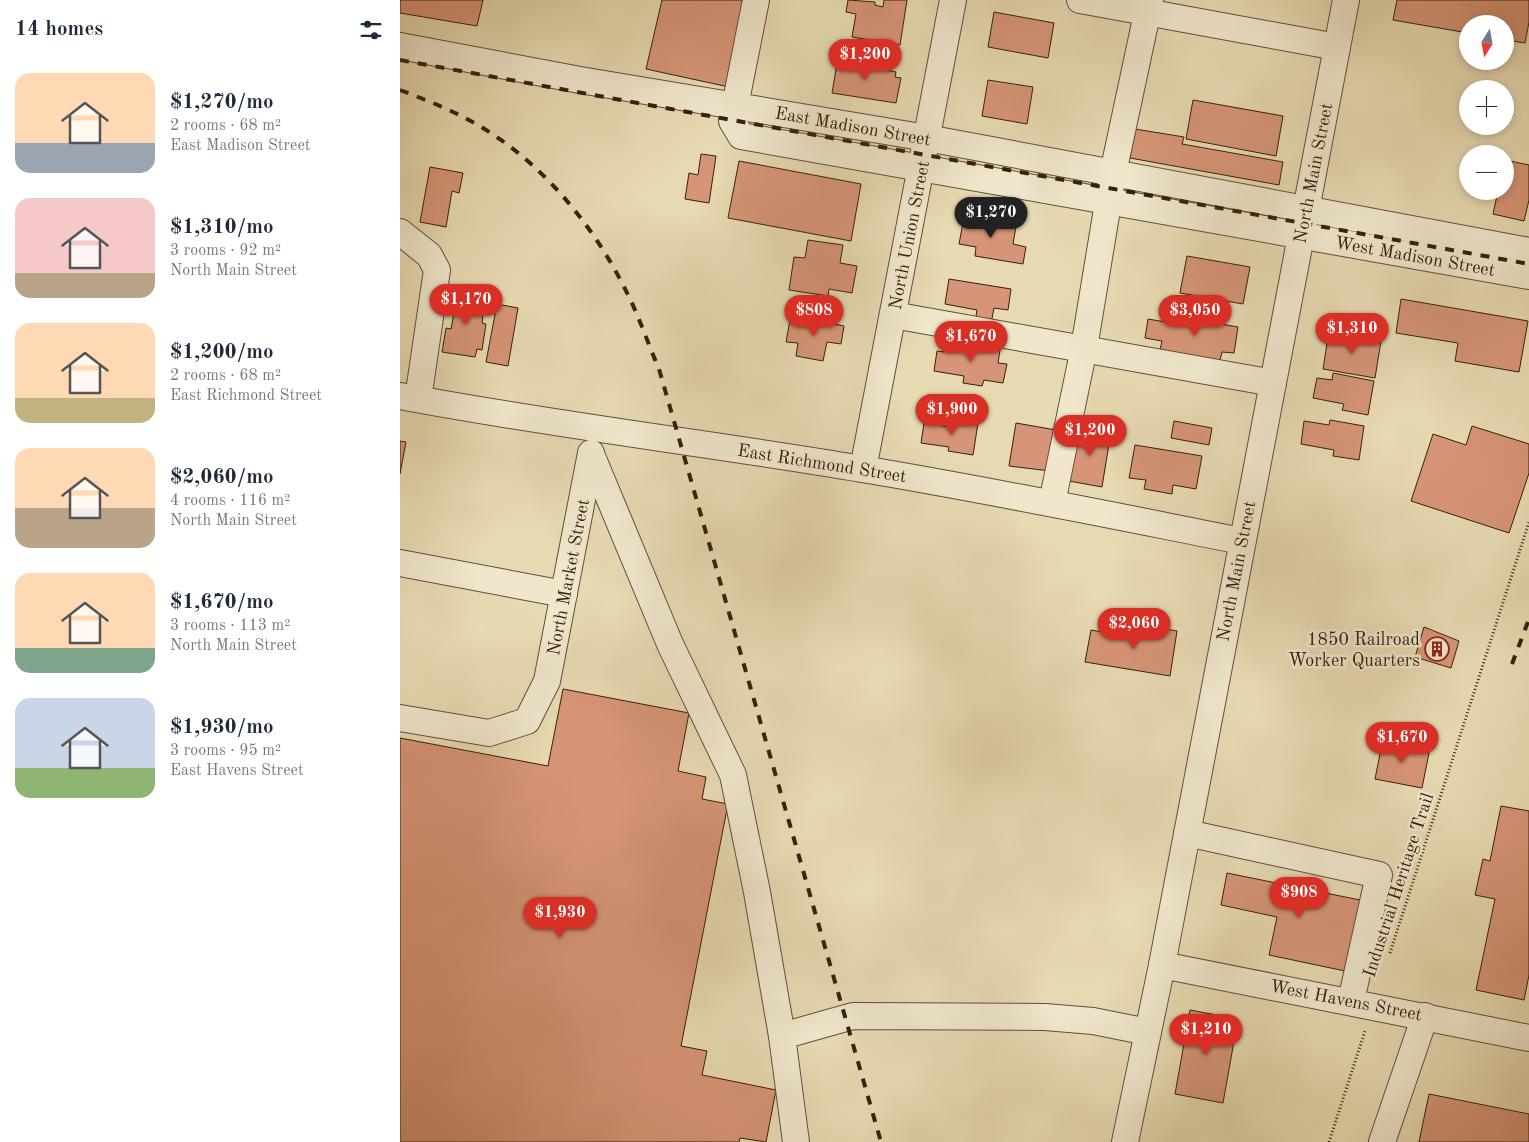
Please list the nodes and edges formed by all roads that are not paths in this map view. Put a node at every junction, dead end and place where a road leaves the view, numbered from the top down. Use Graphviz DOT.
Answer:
graph roads {
  1 [pos="756,0"];
  2 [pos="953,0"];
  3 [pos="1080,0"];
  4 [pos="1346,0"];
  5 [pos="1149,6"];
  6 [pos="400,46"];
  7 [pos="1337,47"];
  8 [pos="733,114"];
  9 [pos="927,138"];
  10 [pos="921,169"];
  11 [pos="1113,173"];
  12 [pos="1108,201"];
  13 [pos="1306,209"];
  14 [pos="400,232"];
  15 [pos="1301,235"];
  16 [pos="1529,251"];
  17 [pos="1529,276"];
  18 [pos="893,315"];
  19 [pos="1084,348"];
  20 [pos="1273,383"];
  21 [pos="409,398"];
  22 [pos="593,441"];
  23 [pos="863,469"];
  24 [pos="1052,503"];
  25 [pos="1242,541"];
  26 [pos="400,563"];
  27 [pos="564,594"];
  28 [pos="400,718"];
  29 [pos="1187,833"];
  30 [pos="1162,965"];
  31 [pos="1362,1004"];
  32 [pos="1426,1016"];
  33 [pos="1148,1032"];
  34 [pos="782,1036"];
  35 [pos="1529,1038"];
  36 [pos="796,1142"];
  37 [pos="1125,1142"];
  38 [pos="1382,1142"];
  1 -- 8 [label="street"];
  2 -- 9 [label="street, North Union Street"];
  3 -- 5 [label="street"];
  4 -- 7 [label="street, North Main Street"];
  5 -- 7 [label="street"];
  5 -- 11 [label="street"];
  6 -- 8 [label="street, East Madison Street"];
  7 -- 13 [label="street, North Main Street"];
  8 -- 9 [label="street, East Madison Street"];
  8 -- 10 [label="street, East Madison Street"];
  9 -- 10 [label="street, North Union Street"];
  9 -- 11 [label="street, East Madison Street"];
  10 -- 12 [label="street, East Madison Street"];
  10 -- 18 [label="street, North Union Street"];
  11 -- 12 [label="street"];
  11 -- 13 [label="street, East Madison Street"];
  12 -- 15 [label="street, East Madison Street"];
  12 -- 19 [label="street"];
  13 -- 15 [label="street, North Main Street"];
  13 -- 16 [label="street, West Madison Street"];
  14 -- 21 [label="street"];
  15 -- 17 [label="street, West Madison Street"];
  15 -- 20 [label="street, North Main Street"];
  18 -- 19 [label="street"];
  18 -- 23 [label="street, North Union Street"];
  19 -- 20 [label="street"];
  19 -- 24 [label="street"];
  20 -- 25 [label="street, North Main Street"];
  21 -- 22 [label="street, East Richmond Street"];
  22 -- 23 [label="street, East Richmond Street"];
  22 -- 27 [label="street, North Market Street"];
  22 -- 34 [label="street"];
  23 -- 24 [label="street, East Richmond Street"];
  24 -- 25 [label="street, East Richmond Street"];
  25 -- 29 [label="street, North Main Street"];
  26 -- 27 [label="street"];
  27 -- 28 [label="street, North Market Street"];
  29 -- 30 [label="street, North Main Street"];
  29 -- 31 [label="street"];
  30 -- 31 [label="street, West Havens Street"];
  30 -- 33 [label="street, North Main Street"];
  31 -- 32 [label="street, West Havens Street"];
  32 -- 35 [label="street, West Havens Street"];
  32 -- 38 [label="street"];
  33 -- 34 [label="street"];
  33 -- 37 [label="street, North Main Street"];
  34 -- 36 [label="street"];
}
